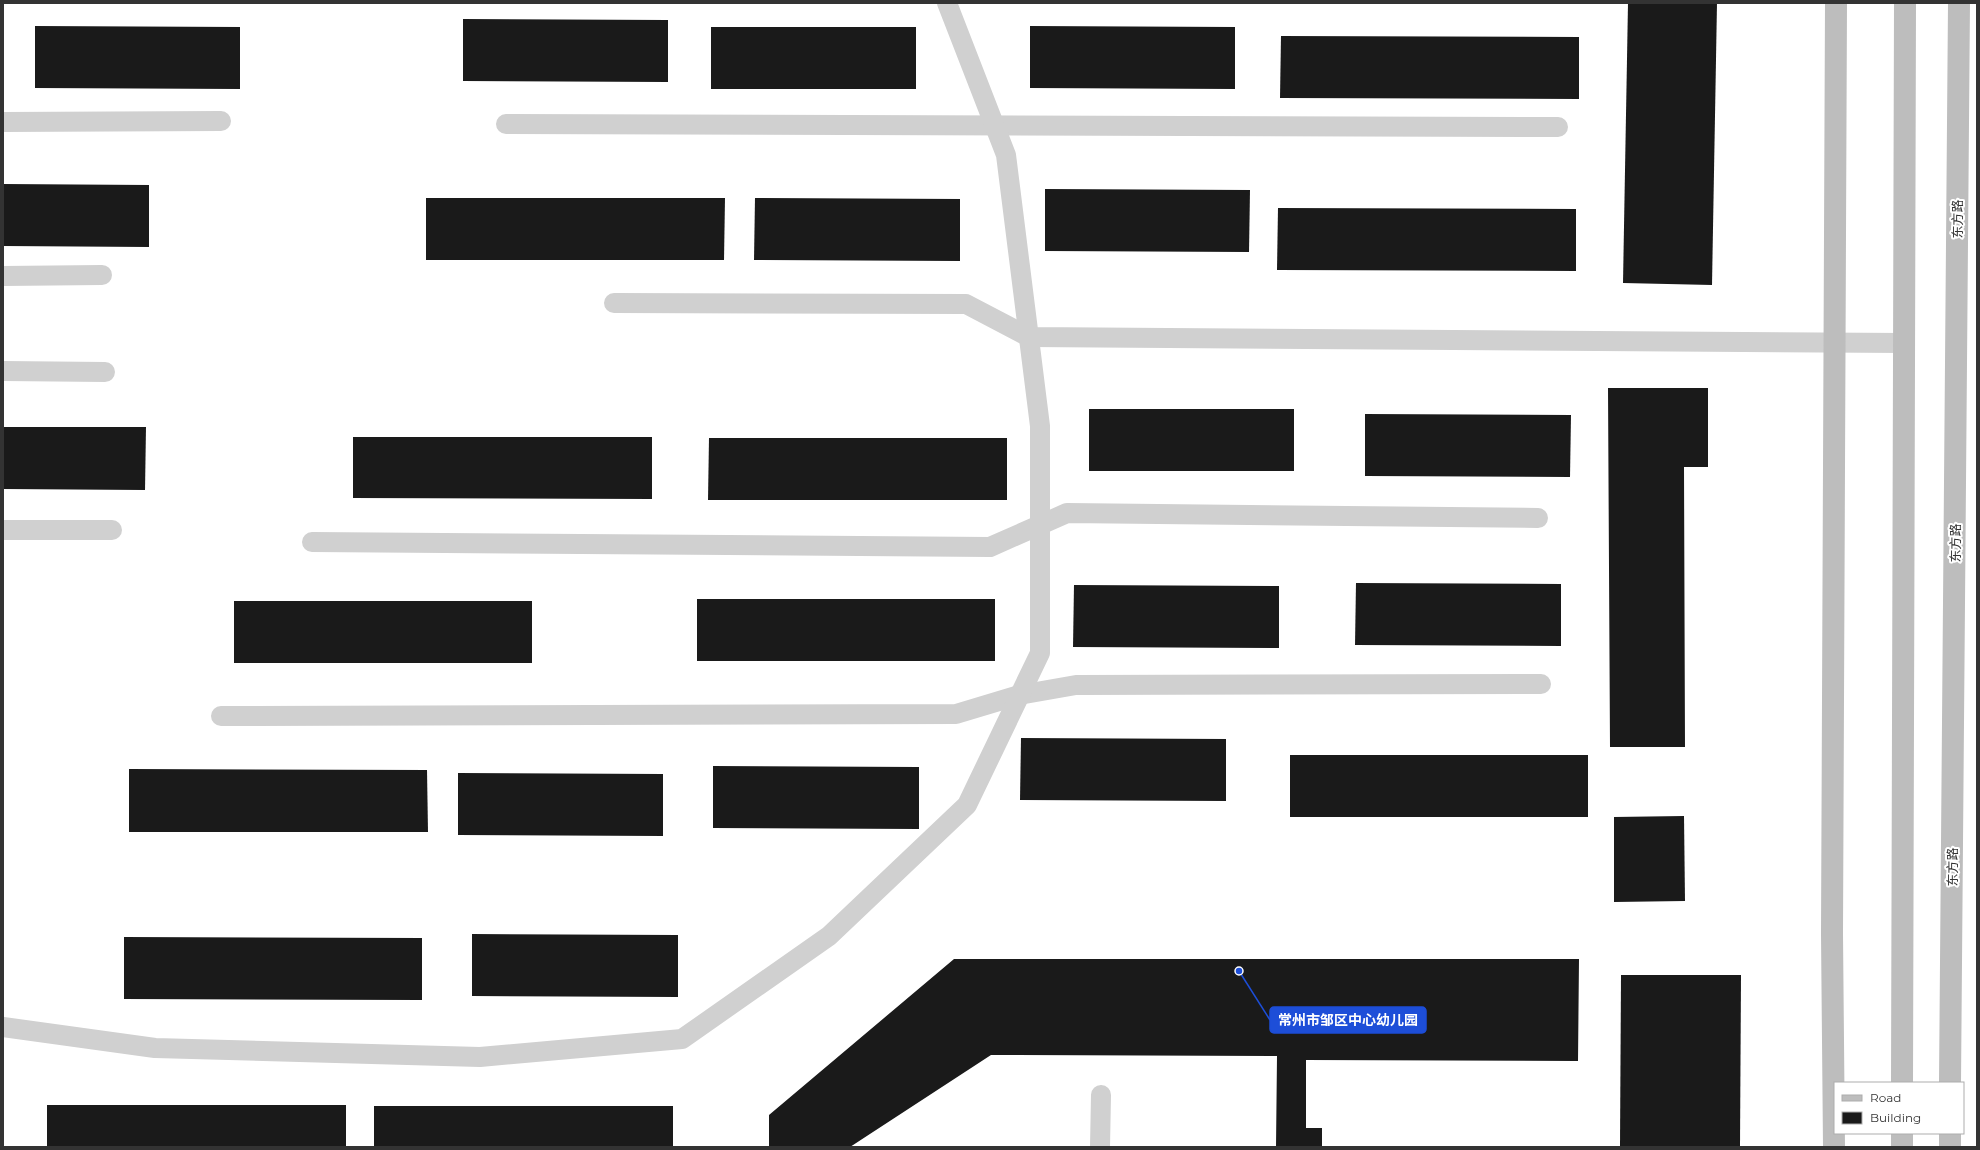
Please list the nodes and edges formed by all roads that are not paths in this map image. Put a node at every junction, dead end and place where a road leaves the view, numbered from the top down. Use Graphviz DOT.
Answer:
graph roads {
  1 [pos="947,3"];
  2 [pos="1836,3"];
  3 [pos="1905,3"];
  4 [pos="1959,3"];
  5 [pos="221,121"];
  6 [pos="3,122"];
  7 [pos="506,124"];
  8 [pos="994,125"];
  9 [pos="1558,127"];
  10 [pos="102,275"];
  11 [pos="3,276"];
  12 [pos="614,303"];
  13 [pos="1029,337"];
  14 [pos="1834,342"];
  15 [pos="1904,343"];
  16 [pos="3,371"];
  17 [pos="105,372"];
  18 [pos="1538,518"];
  19 [pos="1040,525"];
  20 [pos="3,530"];
  21 [pos="112,530"];
  22 [pos="312,542"];
  23 [pos="1541,684"];
  24 [pos="1019,695"];
  25 [pos="221,716"];
  26 [pos="3,1027"];
  27 [pos="1902,1082"];
  28 [pos="1950,1082"];
  29 [pos="1101,1095"];
  30 [pos="1902,1134"];
  31 [pos="1950,1134"];
  32 [pos="1100,1147"];
  33 [pos="1834,1147"];
  34 [pos="1902,1147"];
  35 [pos="1950,1147"];
  1 -- 8 [label="lane"];
  2 -- 14 [label="main road"];
  3 -- 15 [label="main road"];
  4 -- 28 [label="main road, 东方路"];
  5 -- 6 [label="lane"];
  7 -- 8 [label="lane"];
  8 -- 9 [label="lane"];
  8 -- 13 [label="lane"];
  10 -- 11 [label="lane"];
  12 -- 13 [label="lane"];
  13 -- 14 [label="lane"];
  13 -- 19 [label="lane"];
  14 -- 15 [label="lane"];
  14 -- 33 [label="main road"];
  15 -- 27 [label="main road"];
  16 -- 17 [label="lane"];
  18 -- 19 [label="lane"];
  19 -- 22 [label="lane"];
  19 -- 24 [label="lane"];
  20 -- 21 [label="lane"];
  23 -- 24 [label="lane"];
  24 -- 25 [label="lane"];
  24 -- 26 [label="lane"];
  29 -- 32 [label="lane"];
  30 -- 34 [label="main road"];
  31 -- 35 [label="main road"];
}
